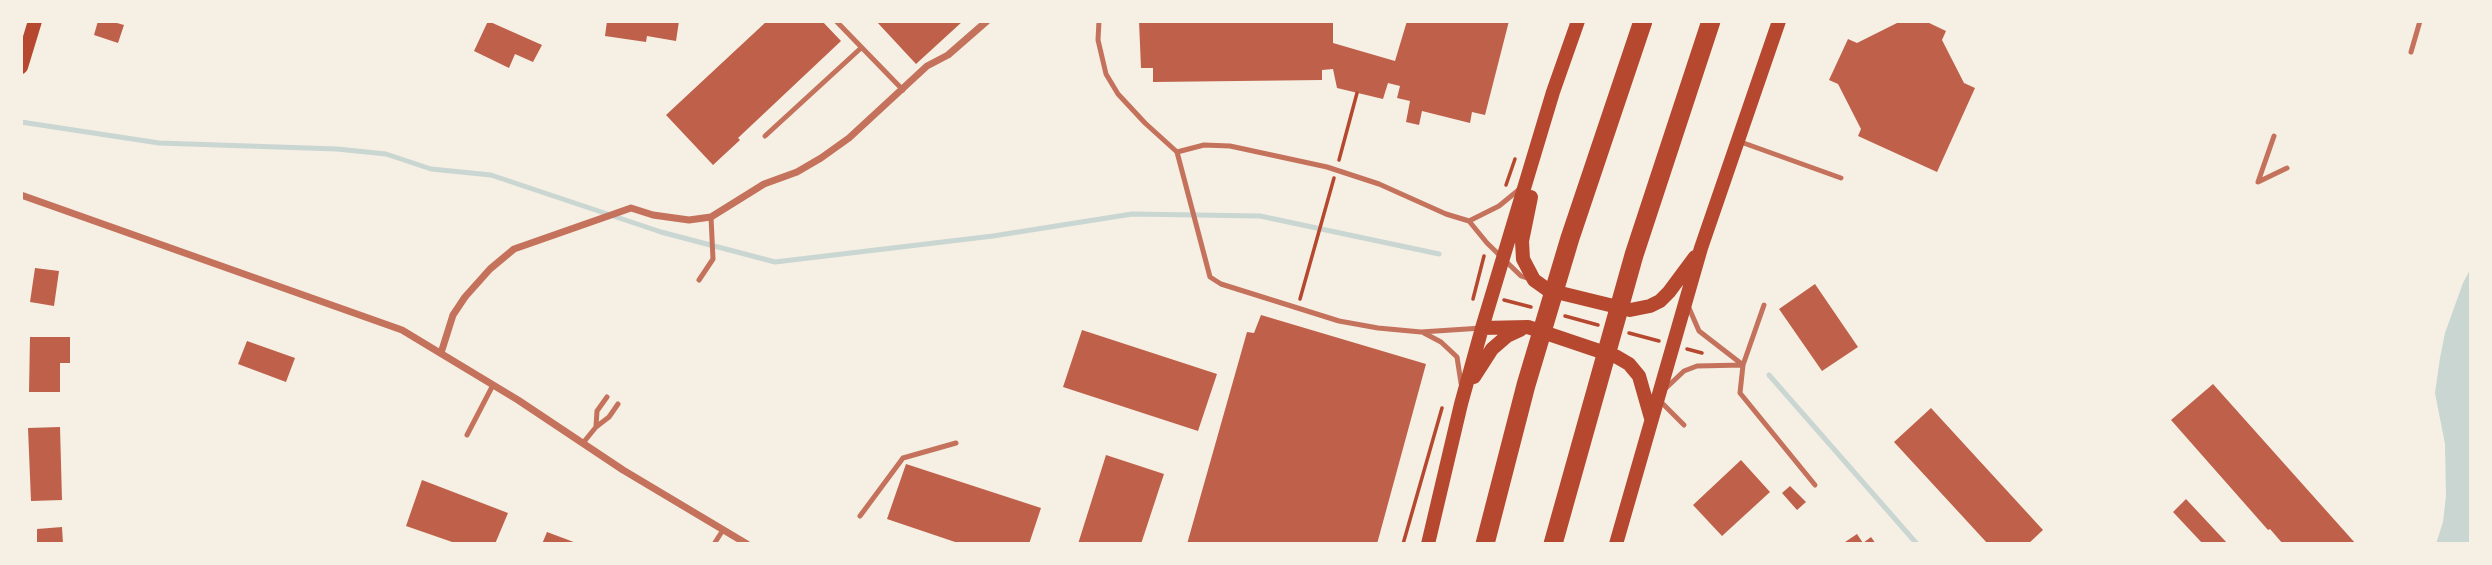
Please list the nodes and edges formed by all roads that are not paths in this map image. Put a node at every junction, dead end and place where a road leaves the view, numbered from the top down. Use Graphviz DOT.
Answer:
graph roads {
  1 [pos="35,21"];
  2 [pos="836,21"];
  3 [pos="987,21"];
  4 [pos="1099,21"];
  5 [pos="1578,21"];
  6 [pos="1643,21"];
  7 [pos="1711,21"];
  8 [pos="1779,21"];
  9 [pos="2420,21"];
  10 [pos="861,48"];
  11 [pos="2411,52"];
  12 [pos="21,67"];
  13 [pos="903,90"];
  14 [pos="1553,93"];
  15 [pos="765,136"];
  16 [pos="2274,136"];
  17 [pos="1738,141"];
  18 [pos="1177,152"];
  19 [pos="2287,168"];
  20 [pos="1841,178"];
  21 [pos="1526,183"];
  22 [pos="21,195"];
  23 [pos="711,217"];
  24 [pos="1469,221"];
  25 [pos="1701,248"];
  26 [pos="1504,259"];
  27 [pos="699,280"];
  28 [pos="1534,280"];
  29 [pos="1686,299"];
  30 [pos="1764,305"];
  31 [pos="1528,327"];
  32 [pos="1482,328"];
  33 [pos="1421,332"];
  34 [pos="441,353"];
  35 [pos="1742,365"];
  36 [pos="493,385"];
  37 [pos="607,397"];
  38 [pos="1658,398"];
  39 [pos="618,404"];
  40 [pos="1461,404"];
  41 [pos="1651,419"];
  42 [pos="1684,425"];
  43 [pos="596,426"];
  44 [pos="467,435"];
  45 [pos="583,443"];
  46 [pos="956,443"];
  47 [pos="1815,485"];
  48 [pos="860,516"];
  49 [pos="723,530"];
  50 [pos="715,544"];
  51 [pos="747,544"];
  52 [pos="1428,544"];
  53 [pos="1485,544"];
  54 [pos="1553,544"];
  55 [pos="1616,544"];
  1 -- 12 [label="main road"];
  2 -- 10 [label="lane"];
  3 -- 13 [label="street"];
  4 -- 18 [label="lane"];
  5 -- 14 [label="main road"];
  6 -- 53 [label="highway"];
  7 -- 54 [label="highway"];
  8 -- 17 [label="main road"];
  9 -- 11 [label="lane"];
  10 -- 13 [label="lane"];
  10 -- 15 [label="lane"];
  13 -- 23 [label="street"];
  14 -- 21 [label="main road"];
  14 -- 28 [label="main road"];
  16 -- 19 [label="lane"];
  17 -- 20 [label="lane"];
  17 -- 25 [label="main road"];
  18 -- 24 [label="lane"];
  18 -- 33 [label="lane"];
  21 -- 24 [label="lane"];
  21 -- 26 [label="main road"];
  22 -- 34 [label="street"];
  23 -- 27 [label="lane"];
  23 -- 34 [label="street"];
  24 -- 26 [label="lane"];
  25 -- 28 [label="main road"];
  25 -- 29 [label="main road"];
  26 -- 28 [label="lane"];
  26 -- 32 [label="main road"];
  29 -- 35 [label="lane"];
  29 -- 38 [label="main road"];
  30 -- 35 [label="lane"];
  31 -- 32 [label="main road"];
  31 -- 40 [label="main road"];
  31 -- 41 [label="main road"];
  32 -- 33 [label="lane"];
  32 -- 40 [label="main road"];
  33 -- 40 [label="lane"];
  34 -- 36 [label="street"];
  35 -- 38 [label="lane"];
  35 -- 47 [label="lane"];
  36 -- 44 [label="lane"];
  36 -- 45 [label="street"];
  37 -- 43 [label="lane"];
  38 -- 41 [label="main road"];
  38 -- 42 [label="lane"];
  39 -- 43 [label="lane"];
  40 -- 52 [label="main road"];
  41 -- 55 [label="main road"];
  43 -- 45 [label="lane"];
  45 -- 49 [label="street"];
  46 -- 48 [label="lane"];
  49 -- 50 [label="lane"];
  49 -- 51 [label="street"];
}
